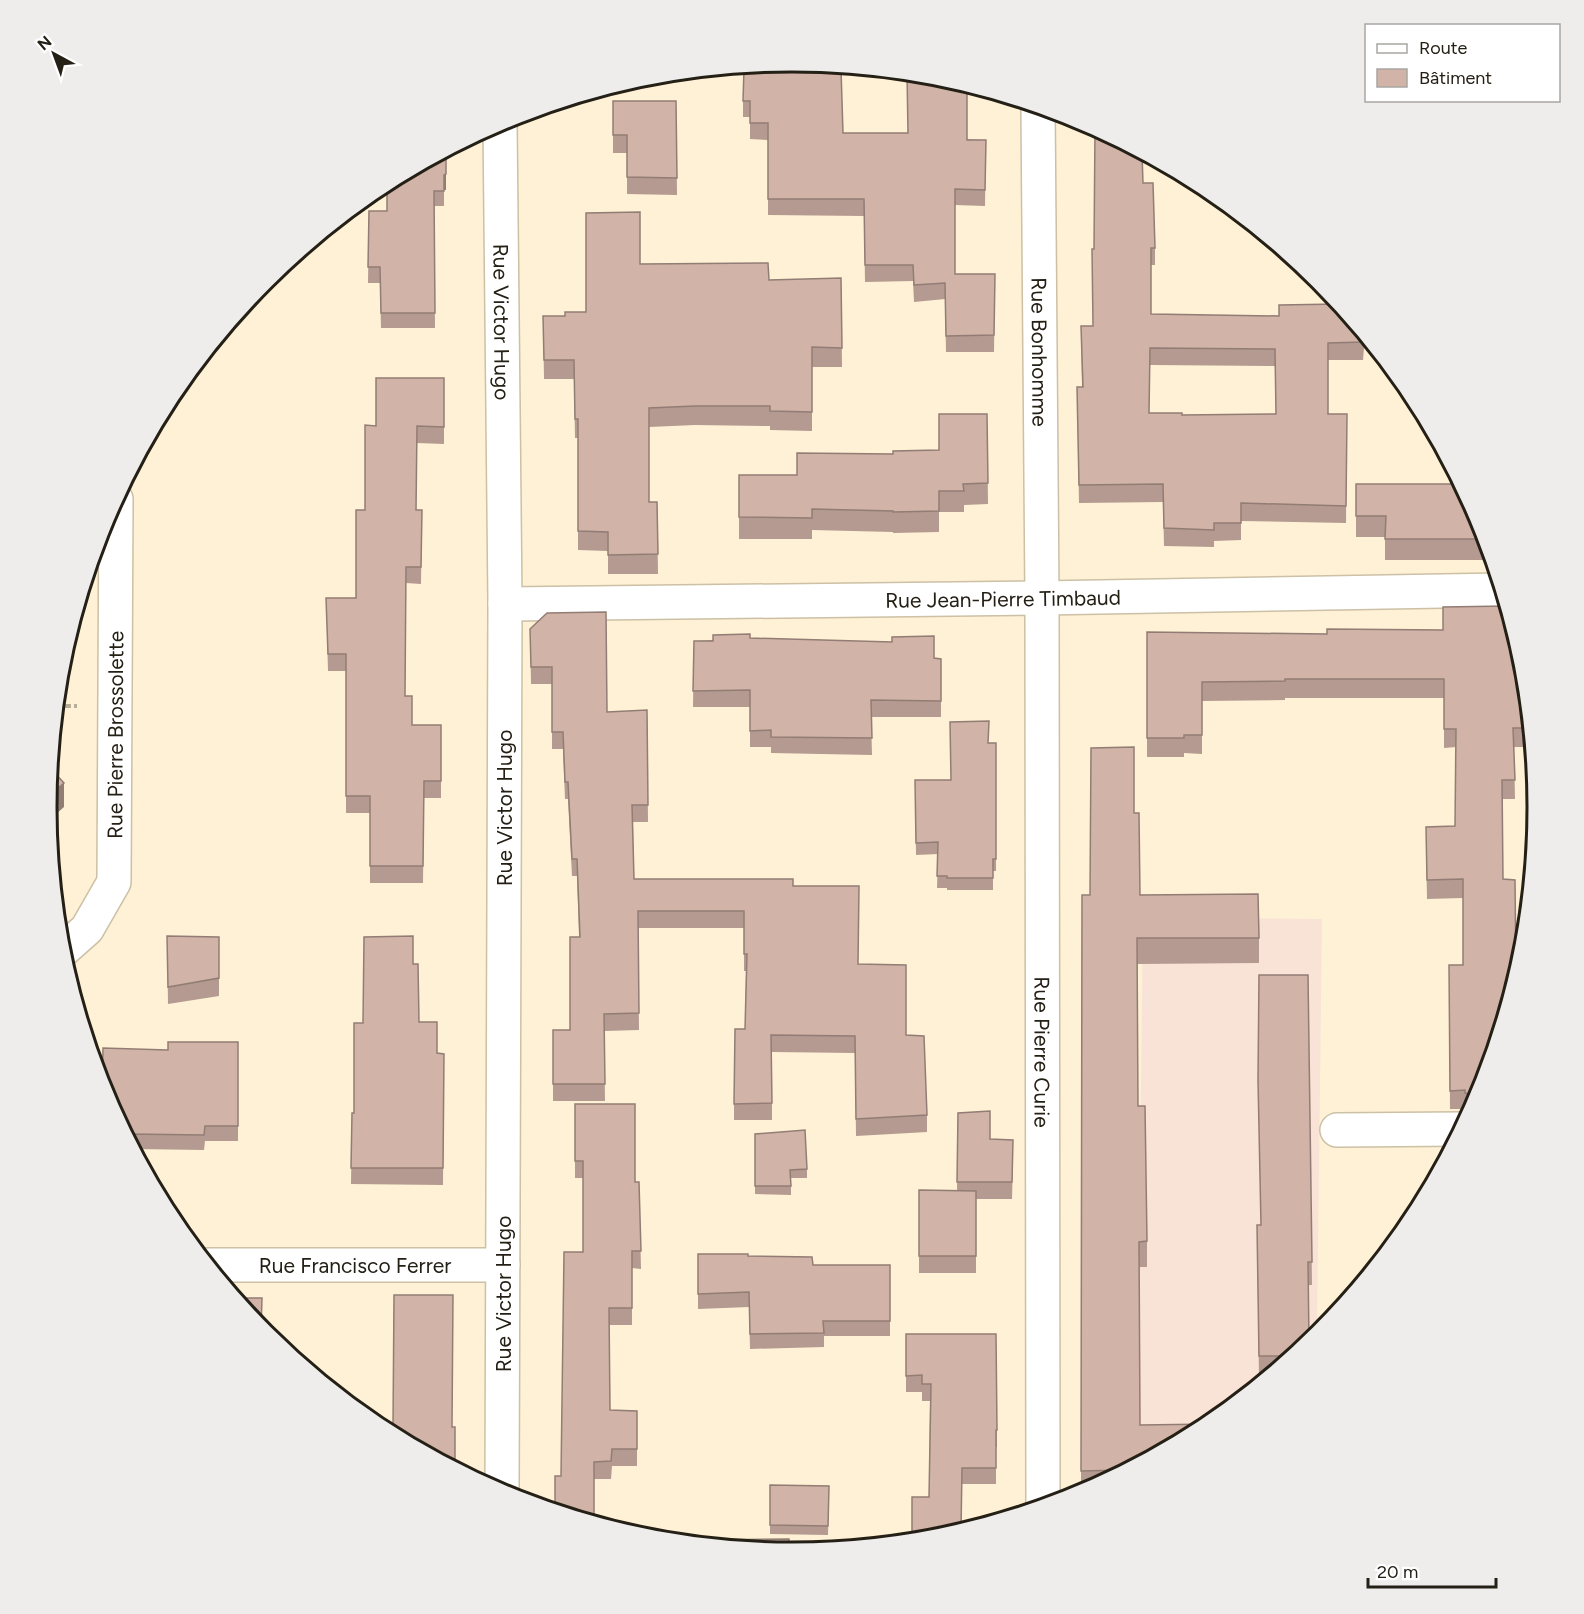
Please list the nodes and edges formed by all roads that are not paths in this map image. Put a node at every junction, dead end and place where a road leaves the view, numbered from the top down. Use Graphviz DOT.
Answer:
graph roads {
  1 [pos="1038,115"];
  2 [pos="500,133"];
  3 [pos="109,536"];
  4 [pos="105,559"];
  5 [pos="1494,590"];
  6 [pos="1042,598"];
  7 [pos="505,604"];
  8 [pos="70,944"];
  9 [pos="1452,1129"];
  10 [pos="1337,1130"];
  11 [pos="217,1264"];
  12 [pos="503,1265"];
  13 [pos="502,1482"];
  14 [pos="1043,1497"];
  1 -- 6 [label="street, Rue Bonhomme"];
  2 -- 7 [label="street, Rue Victor Hugo"];
  3 -- 4 [label="street, Rue Pierre Brossolette"];
  4 -- 8 [label="street, Rue Pierre Brossolette"];
  5 -- 6 [label="street, Rue Jean-Pierre Timbaud"];
  6 -- 7 [label="street, Rue Jean-Pierre Timbaud"];
  6 -- 14 [label="street, Rue Pierre Curie"];
  7 -- 12 [label="street, Rue Victor Hugo"];
  9 -- 10 [label="street"];
  11 -- 12 [label="street, Rue Francisco Ferrer"];
  12 -- 13 [label="street, Rue Victor Hugo"];
}
